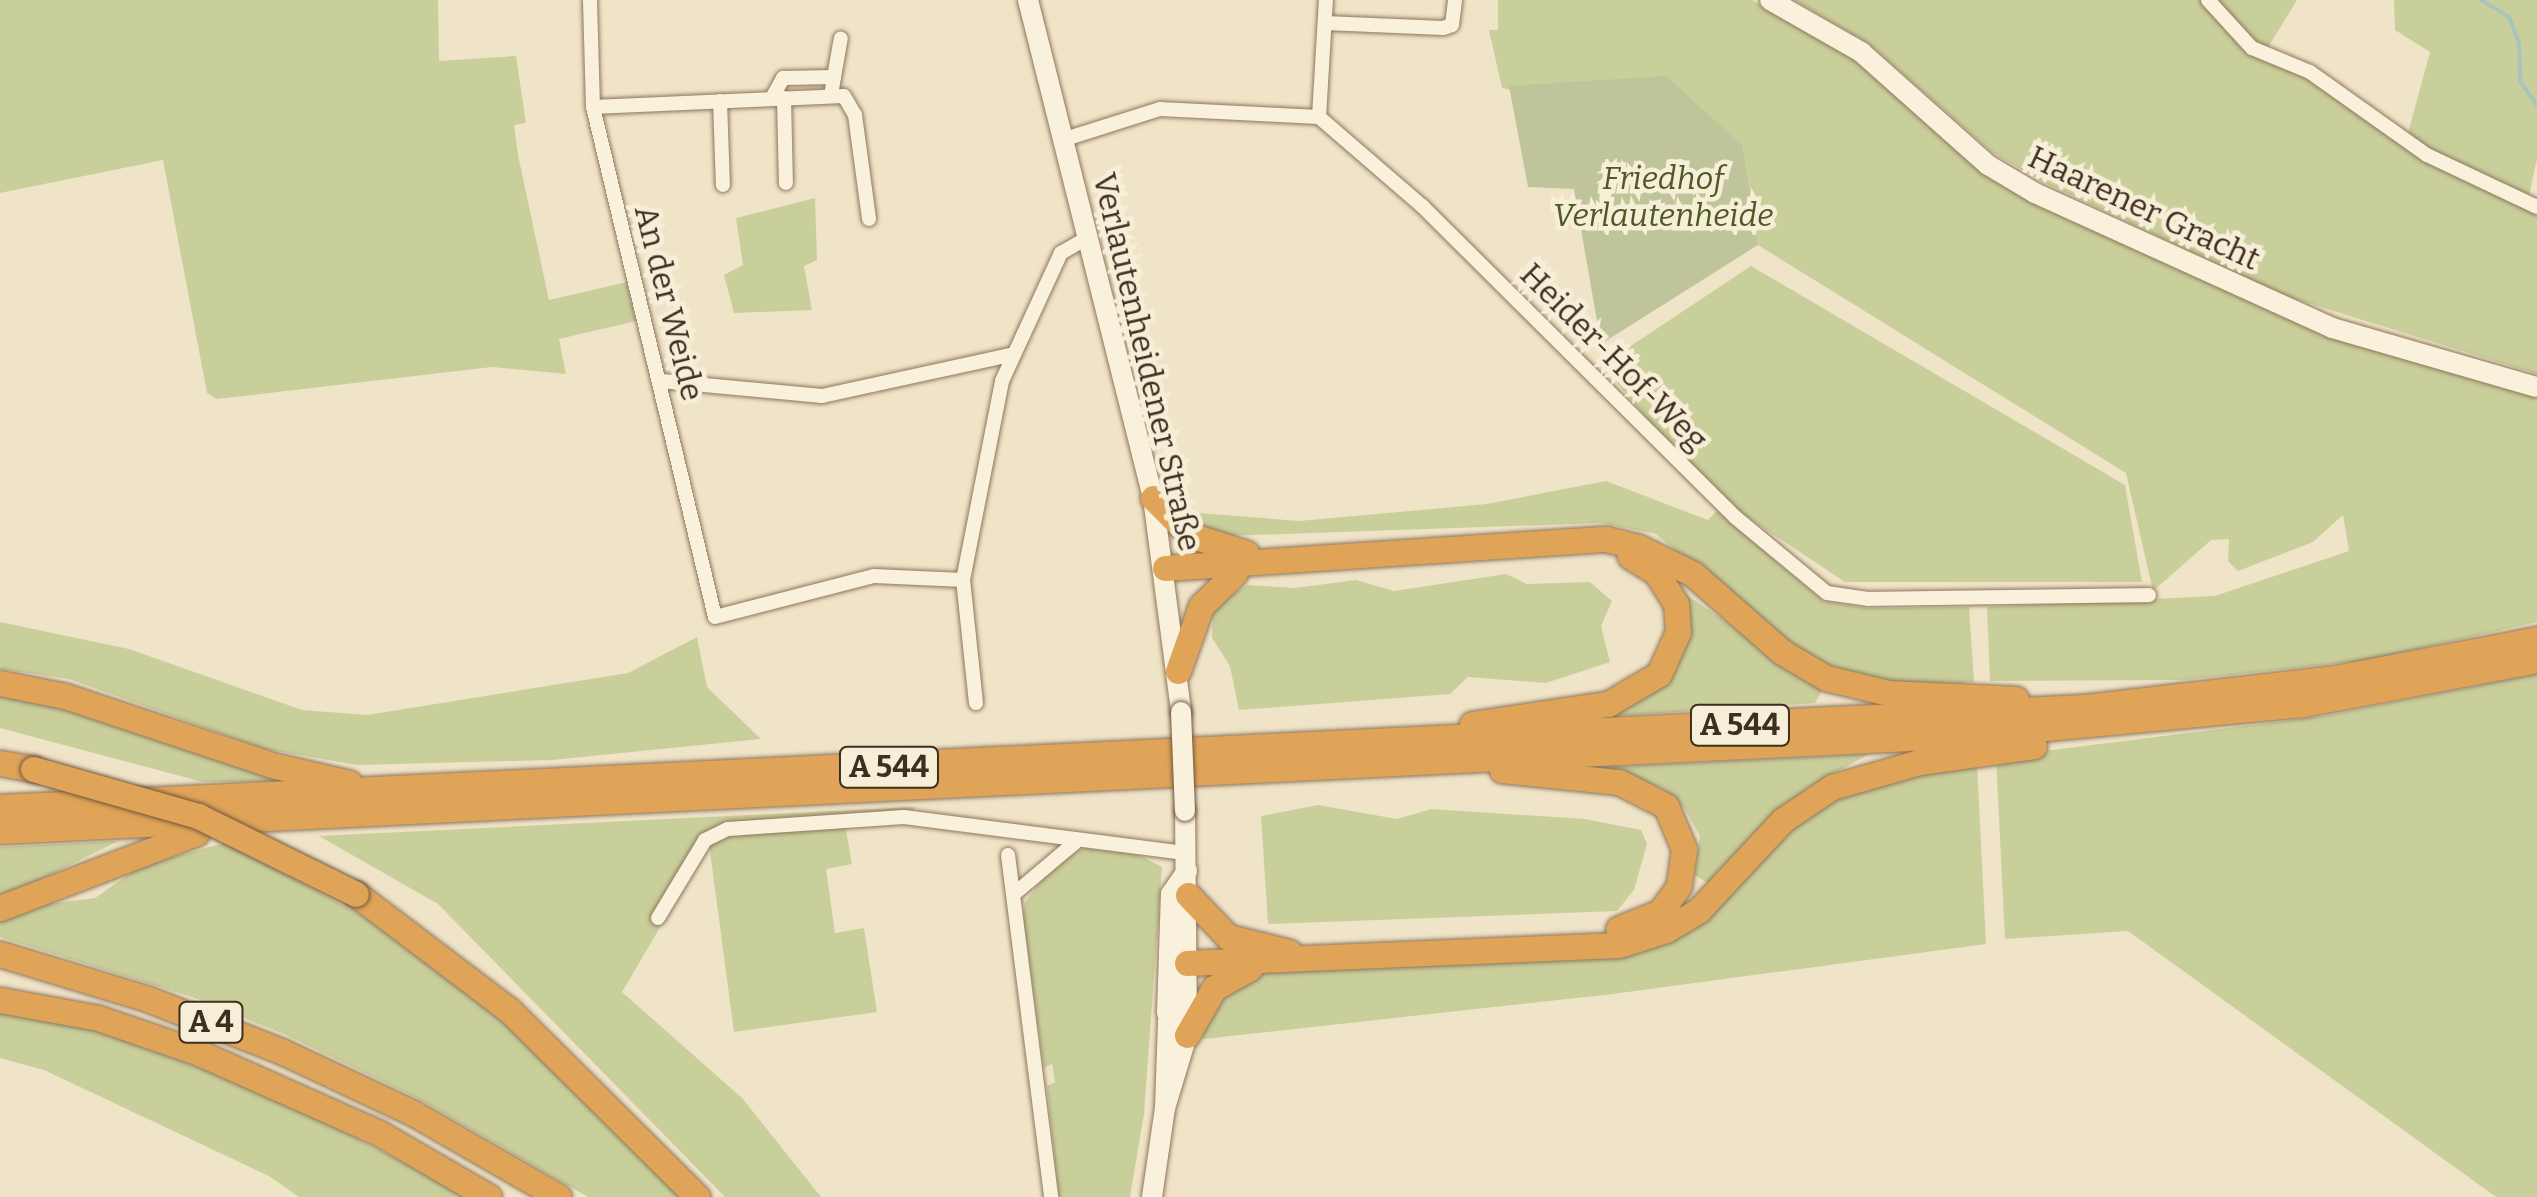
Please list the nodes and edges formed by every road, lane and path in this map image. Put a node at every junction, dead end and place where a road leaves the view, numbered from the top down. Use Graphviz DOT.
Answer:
graph roads {
  1 [pos="590,0"];
  2 [pos="1028,0"];
  3 [pos="1326,0"];
  4 [pos="1455,0"];
  5 [pos="1770,0"];
  6 [pos="2208,0"];
  7 [pos="1325,22"];
  8 [pos="841,39"];
  9 [pos="834,77"];
  10 [pos="831,95"];
  11 [pos="778,98"];
  12 [pos="720,101"];
  13 [pos="593,107"];
  14 [pos="1319,117"];
  15 [pos="1062,140"];
  16 [pos="786,183"];
  17 [pos="724,185"];
  18 [pos="2537,206"];
  19 [pos="869,219"];
  20 [pos="1087,238"];
  21 [pos="1010,355"];
  22 [pos="660,382"];
  23 [pos="2537,388"];
  24 [pos="1152,498"];
  25 [pos="1266,557"];
  26 [pos="1235,572"];
  27 [pos="1166,576"];
  28 [pos="962,580"];
  29 [pos="2149,595"];
  30 [pos="2537,640"];
  31 [pos="2537,660"];
  32 [pos="1178,671"];
  33 [pos="0,683"];
  34 [pos="976,702"];
  35 [pos="2085,707"];
  36 [pos="2137,724"];
  37 [pos="1394,743"];
  38 [pos="1453,760"];
  39 [pos="0,764"];
  40 [pos="383,791"];
  41 [pos="0,807"];
  42 [pos="249,819"];
  43 [pos="0,831"];
  44 [pos="1076,841"];
  45 [pos="1008,855"];
  46 [pos="1187,873"];
  47 [pos="1014,894"];
  48 [pos="0,908"];
  49 [pos="658,918"];
  50 [pos="1289,952"];
  51 [pos="0,954"];
  52 [pos="1187,964"];
  53 [pos="1258,965"];
  54 [pos="0,1000"];
  55 [pos="1178,1028"];
  56 [pos="490,1197"];
  57 [pos="559,1197"];
  58 [pos="697,1197"];
  59 [pos="1051,1197"];
  60 [pos="1152,1197"];
  1 -- 13 [label="street, An der Weide"];
  2 -- 15 [label="main road, Verlautenheidener Straße"];
  3 -- 7 [label="street"];
  4 -- 7 [label="street"];
  5 -- 23 [label="main road, Haarener Gracht"];
  6 -- 18 [label="street"];
  7 -- 14 [label="street"];
  8 -- 9 [label="street"];
  9 -- 10 [label="street"];
  9 -- 11 [label="street"];
  10 -- 11 [label="street"];
  10 -- 19 [label="street"];
  11 -- 12 [label="street"];
  11 -- 16 [label="street"];
  12 -- 13 [label="street"];
  12 -- 17 [label="street"];
  13 -- 22 [label="street, An der Weide"];
  14 -- 15 [label="street"];
  14 -- 29 [label="street, Heider-Hof-Weg"];
  15 -- 20 [label="main road, Verlautenheidener Straße"];
  20 -- 21 [label="street"];
  20 -- 24 [label="main road, Verlautenheidener Straße"];
  21 -- 22 [label="street"];
  21 -- 28 [label="street"];
  22 -- 28 [label="street, An der Weide"];
  24 -- 25 [label="highway"];
  24 -- 27 [label="main road, Verlautenheidener Straße"];
  25 -- 27 [label="highway"];
  25 -- 35 [label="highway"];
  26 -- 27 [label="highway"];
  26 -- 32 [label="highway"];
  26 -- 37 [label="highway"];
  27 -- 32 [label="main road, Verlautenheidener Straße"];
  28 -- 34 [label="street"];
  30 -- 35 [label="highway, A 544"];
  31 -- 36 [label="highway, A 544"];
  32 -- 46 [label="main road, Verlautenheidener Straße, bridge"];
  33 -- 40 [label="highway"];
  35 -- 37 [label="highway, A 544"];
  36 -- 38 [label="highway, A 544"];
  36 -- 53 [label="highway"];
  37 -- 40 [label="highway, A 544"];
  38 -- 42 [label="highway, A 544"];
  38 -- 50 [label="highway"];
  39 -- 58 [label="highway, bridge"];
  40 -- 41 [label="highway, A 544"];
  42 -- 43 [label="highway, A 544"];
  42 -- 48 [label="highway"];
  44 -- 46 [label="street"];
  44 -- 47 [label="street"];
  44 -- 49 [label="street"];
  45 -- 47 [label="street"];
  46 -- 50 [label="highway"];
  46 -- 52 [label="main road, Verlautenheidener Straße"];
  46 -- 55 [label="main road"];
  47 -- 59 [label="street"];
  50 -- 52 [label="highway"];
  51 -- 57 [label="highway, A 4"];
  52 -- 53 [label="highway"];
  52 -- 55 [label="main road, Verlautenheidener Straße"];
  53 -- 55 [label="highway"];
  54 -- 56 [label="highway"];
  55 -- 60 [label="main road, Verlautenheidener Straße"];
}
